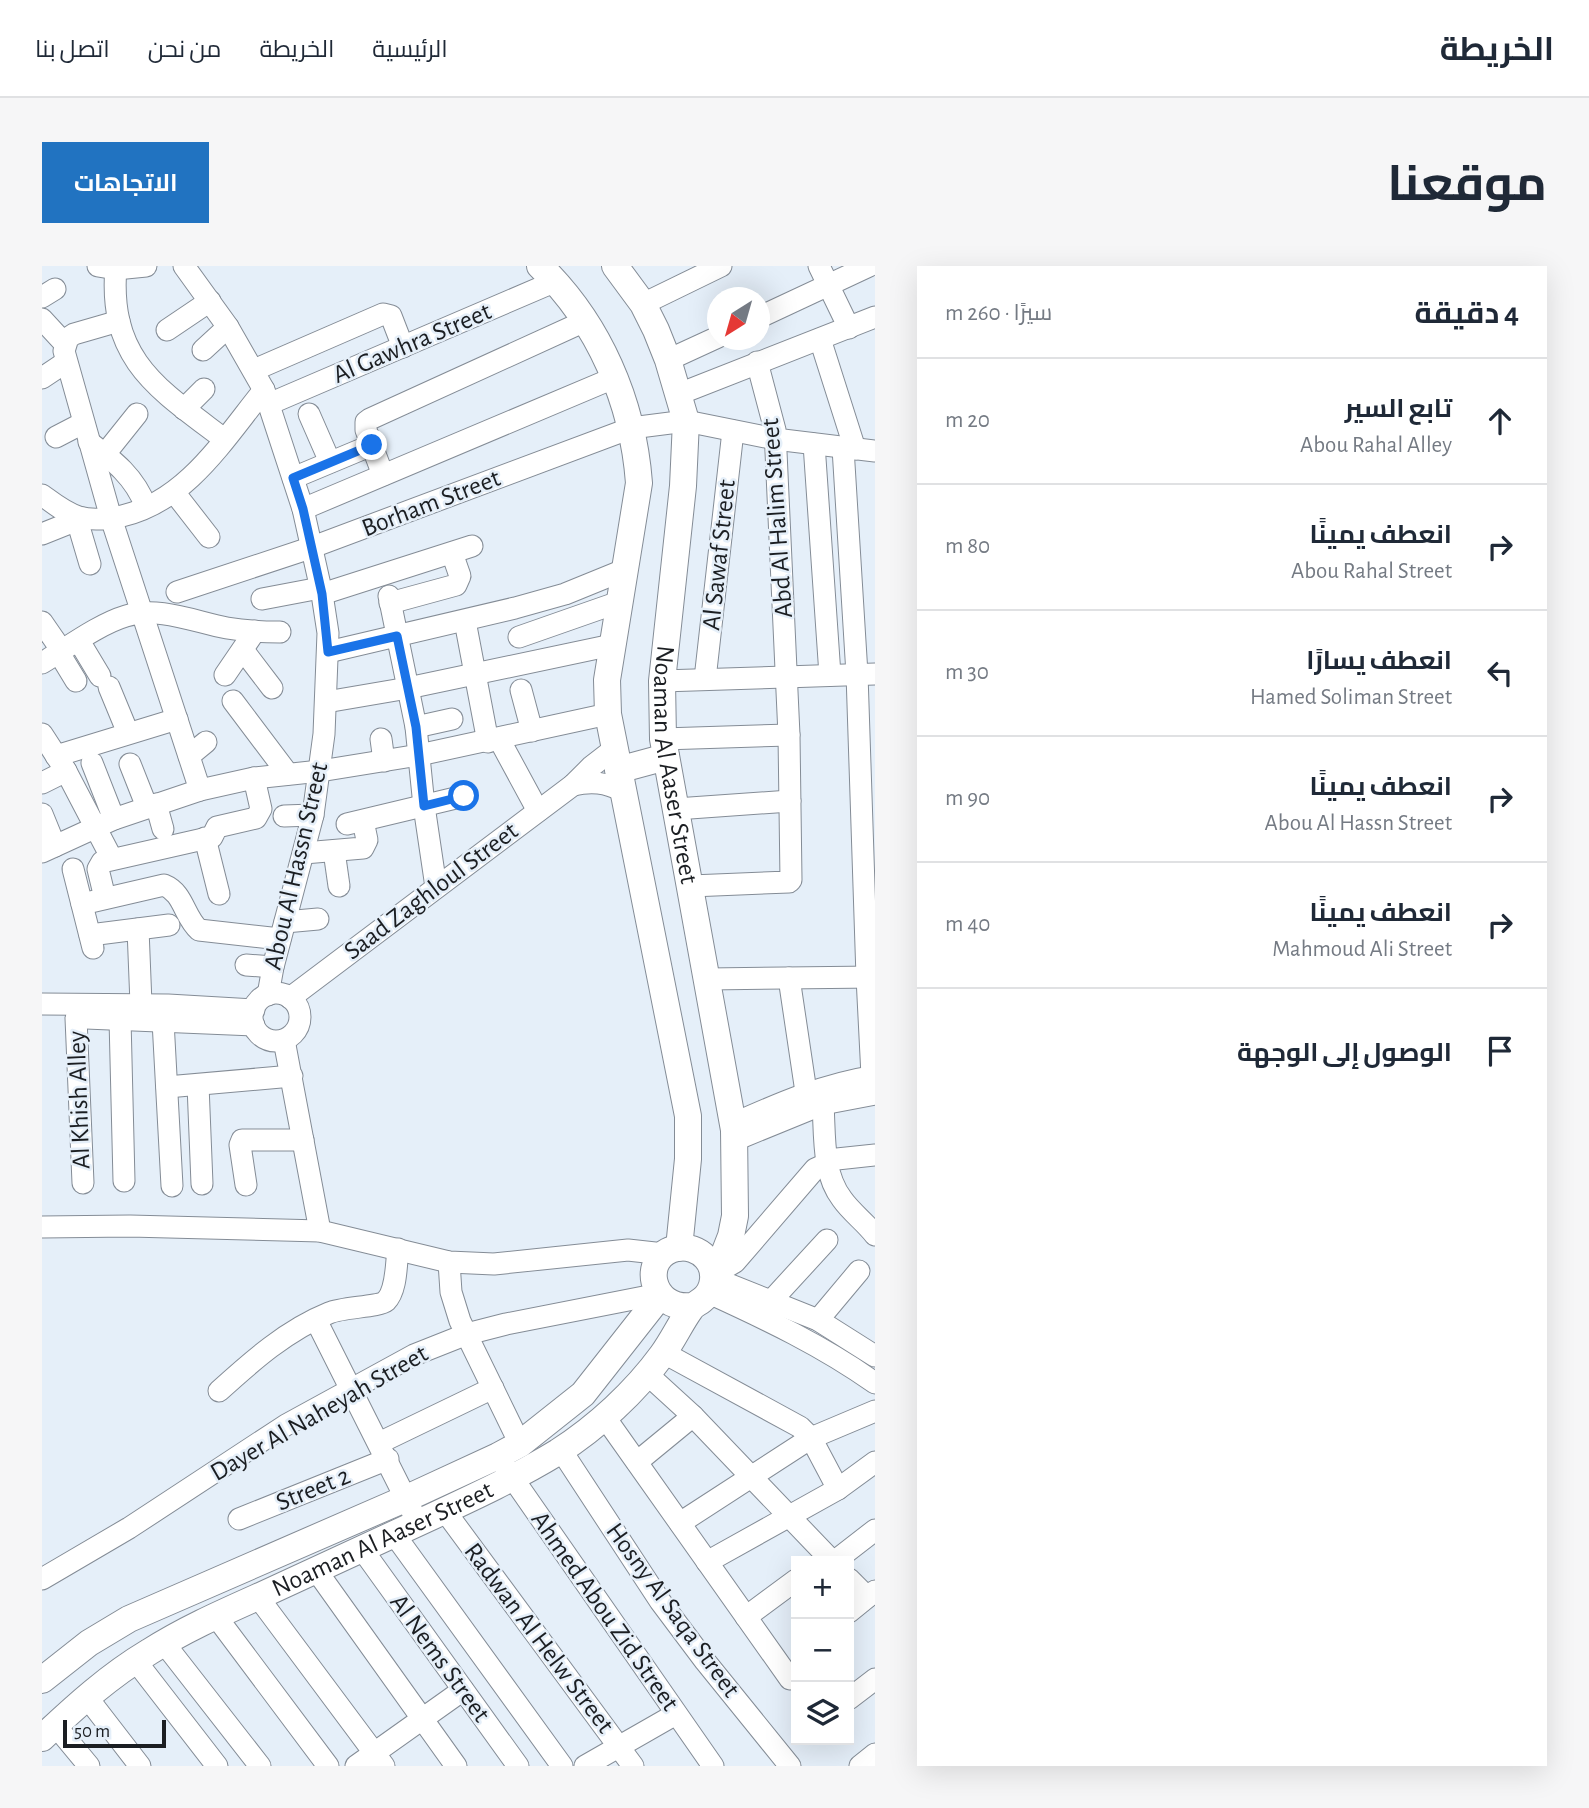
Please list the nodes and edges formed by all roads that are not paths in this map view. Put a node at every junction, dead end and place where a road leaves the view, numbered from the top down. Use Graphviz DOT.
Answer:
graph roads {
  1 [pos="146,266"];
  2 [pos="184,266"];
  3 [pos="615,266"];
  4 [pos="721,266"];
  5 [pos="819,266"];
  6 [pos="869,266"];
  7 [pos="110,267"];
  8 [pos="548,274"];
  9 [pos="829,285"];
  10 [pos="209,301"];
  11 [pos="643,304"];
  12 [pos="770,312"];
  13 [pos="875,317"];
  14 [pos="42,318"];
  15 [pos="119,321"];
  16 [pos="585,321"];
  17 [pos="228,327"];
  18 [pos="849,328"];
  19 [pos="167,330"];
  20 [pos="820,339"];
  21 [pos="707,342"];
  22 [pos="403,347"];
  23 [pos="203,350"];
  24 [pos="65,353"];
  25 [pos="668,360"];
  26 [pos="757,362"];
  27 [pos="254,370"];
  28 [pos="616,377"];
  29 [pos="42,378"];
  30 [pos="204,389"];
  31 [pos="679,394"];
  32 [pos="266,397"];
  33 [pos="184,409"];
  34 [pos="309,414"];
  35 [pos="123,421"];
  36 [pos="687,421"];
  37 [pos="631,428"];
  38 [pos="733,431"];
  39 [pos="56,437"];
  40 [pos="223,439"];
  41 [pos="775,439"];
  42 [pos="92,440"];
  43 [pos="814,444"];
  44 [pos="372,445"];
  45 [pos="858,449"];
  46 [pos="330,462"];
  47 [pos="383,475"];
  48 [pos="293,478"];
  49 [pos="174,492"];
  50 [pos="42,495"];
  51 [pos="146,508"];
  52 [pos="303,509"];
  53 [pos="111,518"];
  54 [pos="79,519"];
  55 [pos="42,534"];
  56 [pos="209,537"];
  57 [pos="310,548"];
  58 [pos="90,564"];
  59 [pos="624,570"];
  60 [pos="321,591"];
  61 [pos="177,592"];
  62 [pos="262,599"];
  63 [pos="619,602"];
  64 [pos="143,612"];
  65 [pos="465,621"];
  66 [pos="42,622"];
  67 [pos="255,631"];
  68 [pos="280,632"];
  69 [pos="397,636"];
  70 [pos="519,637"];
  71 [pos="612,645"];
  72 [pos="243,650"];
  73 [pos="57,651"];
  74 [pos="328,652"];
  75 [pos="475,673"];
  76 [pos="866,674"];
  77 [pos="225,675"];
  78 [pos="830,675"];
  79 [pos="787,676"];
  80 [pos="705,679"];
  81 [pos="76,681"];
  82 [pos="662,681"];
  83 [pos="272,688"];
  84 [pos="408,688"];
  85 [pos="521,690"];
  86 [pos="233,701"];
  87 [pos="326,702"];
  88 [pos="608,714"];
  89 [pos="177,719"];
  90 [pos="452,719"];
  91 [pos="416,727"];
  92 [pos="532,732"];
  93 [pos="128,733"];
  94 [pos="42,734"];
  95 [pos="789,735"];
  96 [pos="381,739"];
  97 [pos="494,740"];
  98 [pos="665,748"];
  99 [pos="419,755"];
  100 [pos="384,761"];
  101 [pos="92,762"];
  102 [pos="61,763"];
  103 [pos="130,764"];
  104 [pos="618,770"];
  105 [pos="320,771"];
  106 [pos="288,774"];
  107 [pos="254,778"];
  108 [pos="42,783"];
  109 [pos="573,785"];
  110 [pos="200,790"];
  111 [pos="464,796"];
  112 [pos="790,801"];
  113 [pos="151,805"];
  114 [pos="424,806"];
  115 [pos="676,809"];
  116 [pos="538,811"];
  117 [pos="42,814"];
  118 [pos="313,815"];
  119 [pos="284,816"];
  120 [pos="105,823"];
  121 [pos="163,828"];
  122 [pos="205,838"];
  123 [pos="48,849"];
  124 [pos="334,851"];
  125 [pos="112,859"];
  126 [pos="307,866"];
  127 [pos="74,869"];
  128 [pos="339,886"];
  129 [pos="691,886"];
  130 [pos="436,887"];
  131 [pos="219,894"];
  132 [pos="105,898"];
  133 [pos="82,904"];
  134 [pos="318,919"];
  135 [pos="169,925"];
  136 [pos="138,929"];
  137 [pos="282,930"];
  138 [pos="246,965"];
  139 [pos="273,967"];
  140 [pos="871,977"];
  141 [pos="789,978"];
  142 [pos="708,979"];
  143 [pos="290,998"];
  144 [pos="42,1004"];
  145 [pos="141,1004"];
  146 [pos="258,1010"];
  147 [pos="42,1018"];
  148 [pos="76,1018"];
  149 [pos="120,1019"];
  150 [pos="163,1021"];
  151 [pos="285,1040"];
  152 [pos="292,1076"];
  153 [pos="874,1082"];
  154 [pos="198,1084"];
  155 [pos="167,1087"];
  156 [pos="814,1098"];
  157 [pos="689,1130"];
  158 [pos="734,1131"];
  159 [pos="303,1140"];
  160 [pos="875,1155"];
  161 [pos="828,1161"];
  162 [pos="124,1181"];
  163 [pos="83,1183"];
  164 [pos="202,1184"];
  165 [pos="172,1185"];
  166 [pos="246,1185"];
  167 [pos="42,1227"];
  168 [pos="320,1231"];
  169 [pos="875,1235"];
  170 [pos="827,1240"];
  171 [pos="398,1249"];
  172 [pos="671,1251"];
  173 [pos="449,1262"];
  174 [pos="859,1271"];
  175 [pos="708,1284"];
  176 [pos="659,1295"];
  177 [pos="771,1301"];
  178 [pos="316,1320"];
  179 [pos="818,1320"];
  180 [pos="467,1334"];
  181 [pos="664,1353"];
  182 [pos="875,1356"];
  183 [pos="647,1374"];
  184 [pos="875,1382"];
  185 [pos="352,1388"];
  186 [pos="493,1388"];
  187 [pos="219,1391"];
  188 [pos="875,1411"];
  189 [pos="604,1416"];
  190 [pos="693,1416"];
  191 [pos="811,1438"];
  192 [pos="509,1450"];
  193 [pos="561,1450"];
  194 [pos="383,1451"];
  195 [pos="637,1462"];
  196 [pos="875,1462"];
  197 [pos="751,1477"];
  198 [pos="513,1479"];
  199 [pos="838,1489"];
  200 [pos="407,1498"];
  201 [pos="445,1511"];
  202 [pos="790,1517"];
  203 [pos="239,1519"];
  204 [pos="418,1523"];
  205 [pos="680,1523"];
  206 [pos="875,1530"];
  207 [pos="394,1534"];
  208 [pos="362,1549"];
  209 [pos="825,1556"];
  210 [pos="835,1556"];
  211 [pos="707,1562"];
  212 [pos="316,1570"];
  213 [pos="42,1579"];
  214 [pos="854,1582"];
  215 [pos="791,1584"];
  216 [pos="871,1594"];
  217 [pos="258,1597"];
  218 [pos="854,1608"];
  219 [pos="215,1615"];
  220 [pos="746,1617"];
  221 [pos="129,1619"];
  222 [pos="150,1651"];
  223 [pos="789,1666"];
  224 [pos="875,1679"];
  225 [pos="42,1680"];
  226 [pos="463,1690"];
  227 [pos="854,1695"];
  228 [pos="86,1696"];
  229 [pos="676,1714"];
  230 [pos="422,1719"];
  231 [pos="49,1732"];
  232 [pos="619,1746"];
  233 [pos="789,1752"];
  234 [pos="875,1754"];
  235 [pos="379,1759"];
  236 [pos="89,1766"];
  237 [pos="140,1766"];
  238 [pos="218,1766"];
  239 [pos="260,1766"];
  240 [pos="328,1766"];
  241 [pos="356,1766"];
  242 [pos="456,1766"];
  243 [pos="518,1766"];
  244 [pos="562,1766"];
  245 [pos="585,1766"];
  246 [pos="633,1766"];
  247 [pos="713,1766"];
  248 [pos="860,1766"];
  1 -- 7 [label="street"];
  2 -- 10 [label="street, Abou Al Hassn Street"];
  3 -- 11 [label="main road, Noaman Al Aaser Street"];
  4 -- 11 [label="street"];
  5 -- 9 [label="street"];
  6 -- 9 [label="street"];
  7 -- 15 [label="street"];
  8 -- 16 [label="main road, Noaman Al Aaser Street"];
  8 -- 22 [label="street, Al Gawhra Street"];
  9 -- 12 [label="street"];
  9 -- 18 [label="street"];
  10 -- 17 [label="street, Abou Al Hassn Street"];
  10 -- 19 [label="street"];
  11 -- 25 [label="main road, Noaman Al Aaser Street"];
  13 -- 18 [label="street"];
  14 -- 24 [label="street"];
  15 -- 24 [label="street"];
  15 -- 33 [label="street"];
  16 -- 28 [label="main road, Noaman Al Aaser Street"];
  16 -- 44 [label="street"];
  17 -- 23 [label="street"];
  17 -- 27 [label="street, Abou Al Hassn Street"];
  18 -- 20 [label="street"];
  20 -- 26 [label="street"];
  20 -- 45 [label="street"];
  21 -- 25 [label="street"];
  22 -- 27 [label="street"];
  22 -- 32 [label="street, Al Gawhra Street"];
  24 -- 29 [label="street"];
  24 -- 42 [label="street"];
  25 -- 31 [label="main road, Noaman Al Aaser Street"];
  26 -- 31 [label="street"];
  26 -- 41 [label="street, Abd Al Halim Street"];
  27 -- 32 [label="street, Abou Al Hassn Street"];
  28 -- 37 [label="main road, Noaman Al Aaser Street"];
  28 -- 47 [label="street"];
  30 -- 33 [label="street"];
  31 -- 36 [label="main road, Noaman Al Aaser Street"];
  32 -- 40 [label="street"];
  32 -- 48 [label="street, Abou Al Hassn Street"];
  33 -- 40 [label="street"];
  34 -- 46 [label="street"];
  35 -- 42 [label="street"];
  36 -- 37 [label="street, Borham Street"];
  36 -- 38 [label="street, Borham Street"];
  36 -- 82 [label="main road, Noaman Al Aaser Street"];
  37 -- 57 [label="street, Borham Street"];
  37 -- 59 [label="main road, Noaman Al Aaser Street"];
  38 -- 41 [label="street, Borham Street"];
  38 -- 80 [label="street, Al Sawaf Street"];
  39 -- 42 [label="street"];
  40 -- 49 [label="street"];
  41 -- 43 [label="street, Borham Street"];
  41 -- 79 [label="street, Abd Al Halim Street"];
  42 -- 51 [label="street"];
  42 -- 53 [label="street"];
  43 -- 45 [label="street, Borham Street"];
  43 -- 78 [label="street"];
  44 -- 46 [label="street"];
  44 -- 47 [label="street"];
  45 -- 76 [label="street"];
  46 -- 48 [label="street"];
  47 -- 52 [label="street"];
  48 -- 52 [label="street, Abou Al Hassn Street"];
  49 -- 51 [label="street"];
  49 -- 56 [label="street"];
  50 -- 54 [label="street"];
  51 -- 53 [label="street"];
  52 -- 57 [label="street, Abou Al Hassn Street"];
  53 -- 54 [label="street"];
  53 -- 64 [label="street"];
  54 -- 55 [label="street"];
  54 -- 58 [label="street"];
  57 -- 60 [label="street, Abou Al Hassn Street"];
  57 -- 61 [label="street, Borham Street"];
  59 -- 63 [label="main road, Noaman Al Aaser Street"];
  59 -- 65 [label="street"];
  60 -- 62 [label="street"];
  60 -- 69 [label="street"];
  60 -- 74 [label="street, Abou Al Hassn Street"];
  63 -- 70 [label="street"];
  63 -- 71 [label="main road, Noaman Al Aaser Street"];
  64 -- 67 [label="street"];
  64 -- 73 [label="street"];
  64 -- 89 [label="street"];
  65 -- 69 [label="street"];
  65 -- 75 [label="street"];
  66 -- 73 [label="street"];
  67 -- 68 [label="street"];
  67 -- 72 [label="street"];
  69 -- 74 [label="street"];
  69 -- 84 [label="street"];
  71 -- 75 [label="street"];
  71 -- 88 [label="main road, Noaman Al Aaser Street"];
  72 -- 77 [label="street"];
  72 -- 83 [label="street"];
  73 -- 81 [label="street"];
  73 -- 93 [label="street"];
  74 -- 87 [label="street, Abou Al Hassn Street"];
  75 -- 84 [label="street"];
  75 -- 97 [label="street"];
  76 -- 78 [label="street"];
  76 -- 140 [label="street"];
  78 -- 79 [label="street"];
  79 -- 80 [label="street"];
  79 -- 95 [label="street, Abd Al Halim Street"];
  80 -- 82 [label="street"];
  82 -- 98 [label="main road, Noaman Al Aaser Street"];
  84 -- 87 [label="street"];
  84 -- 91 [label="street"];
  85 -- 92 [label="street"];
  86 -- 106 [label="street"];
  87 -- 105 [label="street, Abou Al Hassn Street"];
  88 -- 92 [label="street"];
  88 -- 104 [label="main road, Noaman Al Aaser Street"];
  89 -- 93 [label="street"];
  89 -- 110 [label="street"];
  90 -- 91 [label="street"];
  91 -- 99 [label="street"];
  92 -- 97 [label="street"];
  93 -- 102 [label="street"];
  94 -- 102 [label="street"];
  95 -- 98 [label="street"];
  95 -- 112 [label="street, Abd Al Halim Street"];
  96 -- 100 [label="street"];
  97 -- 99 [label="street"];
  97 -- 116 [label="street"];
  98 -- 104 [label="main road"];
  98 -- 115 [label="main road, Noaman Al Aaser Street"];
  99 -- 100 [label="street"];
  99 -- 114 [label="street"];
  100 -- 105 [label="street"];
  101 -- 120 [label="street"];
  102 -- 108 [label="street"];
  102 -- 120 [label="street"];
  103 -- 113 [label="street"];
  104 -- 109 [label="street"];
  104 -- 109 [label="street, Saad Zaghloul Street"];
  104 -- 157 [label="main road, Noaman Al Aaser Street"];
  105 -- 106 [label="street"];
  105 -- 118 [label="street, Abou Al Hassn Street"];
  106 -- 107 [label="street"];
  107 -- 110 [label="street"];
  107 -- 122 [label="street"];
  109 -- 116 [label="street, Saad Zaghloul Street"];
  110 -- 113 [label="street"];
  111 -- 114 [label="street"];
  112 -- 115 [label="street"];
  112 -- 129 [label="street, Abd Al Halim Street"];
  113 -- 120 [label="street"];
  113 -- 121 [label="street"];
  114 -- 124 [label="street"];
  114 -- 130 [label="street"];
  115 -- 129 [label="main road, Noaman Al Aaser Street"];
  116 -- 130 [label="street, Saad Zaghloul Street"];
  117 -- 123 [label="street"];
  118 -- 119 [label="street"];
  118 -- 126 [label="street, Abou Al Hassn Street"];
  120 -- 123 [label="street"];
  120 -- 125 [label="street"];
  122 -- 125 [label="street"];
  122 -- 131 [label="street"];
  124 -- 126 [label="street"];
  124 -- 128 [label="street"];
  125 -- 132 [label="street"];
  126 -- 137 [label="street, Abou Al Hassn Street"];
  127 -- 133 [label="street"];
  129 -- 142 [label="main road, Noaman Al Aaser Street"];
  130 -- 143 [label="street, Saad Zaghloul Street"];
  132 -- 133 [label="street"];
  132 -- 137 [label="street"];
  133 -- 136 [label="street"];
  134 -- 137 [label="street"];
  135 -- 136 [label="street"];
  136 -- 145 [label="street"];
  137 -- 139 [label="street, Abou Al Hassn Street"];
  138 -- 139 [label="street"];
  139 -- 146 [label="street, Abou Al Hassn Street"];
  140 -- 141 [label="street"];
  140 -- 153 [label="street"];
  141 -- 142 [label="street"];
  141 -- 156 [label="street"];
  142 -- 158 [label="main road, Noaman Al Aaser Street"];
  143 -- 146 [label="street"];
  143 -- 151 [label="street"];
  144 -- 145 [label="street"];
  145 -- 146 [label="street"];
  146 -- 150 [label="street"];
  146 -- 151 [label="street"];
  147 -- 148 [label="street"];
  148 -- 149 [label="street"];
  148 -- 163 [label="street, Al Khish Alley"];
  149 -- 150 [label="street"];
  149 -- 162 [label="street"];
  150 -- 155 [label="street"];
  151 -- 152 [label="street"];
  152 -- 154 [label="street"];
  152 -- 159 [label="street"];
  153 -- 156 [label="street"];
  154 -- 155 [label="street"];
  154 -- 164 [label="street"];
  155 -- 165 [label="street"];
  156 -- 158 [label="street"];
  156 -- 161 [label="street"];
  157 -- 158 [label="main road"];
  157 -- 172 [label="main road, Noaman Al Aaser Street"];
  158 -- 175 [label="main road, Noaman Al Aaser Street"];
  159 -- 166 [label="street"];
  159 -- 168 [label="street"];
  160 -- 161 [label="street"];
  161 -- 169 [label="street"];
  161 -- 175 [label="street"];
  167 -- 168 [label="street"];
  168 -- 171 [label="street"];
  170 -- 177 [label="street"];
  171 -- 173 [label="street"];
  171 -- 178 [label="street"];
  172 -- 173 [label="street"];
  172 -- 175 [label="main road"];
  172 -- 176 [label="main road"];
  173 -- 180 [label="street, Ahmed Abou Zid Street"];
  174 -- 179 [label="street"];
  175 -- 176 [label="main road"];
  175 -- 177 [label="street"];
  175 -- 181 [label="main road, Noaman Al Aaser Street"];
  175 -- 184 [label="street"];
  176 -- 180 [label="street, Dayer Al Naheyah Street"];
  176 -- 192 [label="main road, Noaman Al Aaser Street"];
  177 -- 179 [label="street"];
  178 -- 185 [label="street"];
  178 -- 187 [label="street"];
  179 -- 182 [label="street"];
  180 -- 185 [label="street, Dayer Al Naheyah Street"];
  180 -- 186 [label="street, Ahmed Abou Zid Street"];
  181 -- 183 [label="main road, Noaman Al Aaser Street"];
  181 -- 191 [label="street"];
  183 -- 189 [label="main road, Noaman Al Aaser Street"];
  183 -- 190 [label="street"];
  185 -- 194 [label="street"];
  185 -- 213 [label="street, Dayer Al Naheyah Street"];
  186 -- 192 [label="street, Ahmed Abou Zid Street"];
  186 -- 194 [label="street, Street 2"];
  188 -- 191 [label="street"];
  189 -- 193 [label="main road, Noaman Al Aaser Street"];
  189 -- 195 [label="street"];
  190 -- 195 [label="street"];
  190 -- 197 [label="street"];
  191 -- 197 [label="street"];
  191 -- 199 [label="street"];
  192 -- 198 [label="street, Ahmed Abou Zid Street"];
  192 -- 200 [label="main road, Noaman Al Aaser Street"];
  193 -- 198 [label="main road, Noaman Al Aaser Street"];
  193 -- 233 [label="street, Hosny Al Saqa Street"];
  194 -- 200 [label="street"];
  194 -- 203 [label="street, Street 2"];
  195 -- 205 [label="street"];
  196 -- 199 [label="street"];
  197 -- 202 [label="street"];
  197 -- 205 [label="street"];
  198 -- 201 [label="main road, Noaman Al Aaser Street"];
  198 -- 229 [label="street, Ahmed Abou Zid Street"];
  199 -- 202 [label="street"];
  200 -- 204 [label="street"];
  200 -- 221 [label="main road, Noaman Al Aaser Street"];
  201 -- 204 [label="main road, Noaman Al Aaser Street"];
  201 -- 232 [label="street, Radwan Al Helw Street"];
  202 -- 209 [label="street"];
  202 -- 211 [label="street"];
  204 -- 207 [label="main road, Noaman Al Aaser Street"];
  205 -- 211 [label="street"];
  206 -- 210 [label="street"];
  207 -- 208 [label="main road, Noaman Al Aaser Street"];
  207 -- 244 [label="street"];
  208 -- 212 [label="main road, Noaman Al Aaser Street"];
  208 -- 226 [label="street, Al Nems Street"];
  211 -- 220 [label="street"];
  212 -- 217 [label="main road, Noaman Al Aaser Street"];
  212 -- 230 [label="street"];
  214 -- 216 [label="street"];
  215 -- 220 [label="street"];
  216 -- 218 [label="street"];
  217 -- 219 [label="main road, Noaman Al Aaser Street"];
  217 -- 235 [label="street"];
  219 -- 222 [label="main road, Noaman Al Aaser Street"];
  219 -- 240 [label="street"];
  220 -- 223 [label="street"];
  221 -- 222 [label="main road"];
  221 -- 225 [label="main road, Noaman Al Aaser Street"];
  222 -- 228 [label="main road, Noaman Al Aaser Street"];
  222 -- 238 [label="street"];
  222 -- 239 [label="street"];
  224 -- 227 [label="street"];
  226 -- 230 [label="street"];
  226 -- 243 [label="street, Al Nems Street"];
  228 -- 231 [label="main road, Noaman Al Aaser Street"];
  228 -- 237 [label="street"];
  229 -- 232 [label="street"];
  229 -- 247 [label="street, Ahmed Abou Zid Street"];
  230 -- 235 [label="street"];
  230 -- 242 [label="street"];
  231 -- 236 [label="street"];
  232 -- 245 [label="street"];
  232 -- 246 [label="street, Radwan Al Helw Street"];
  234 -- 248 [label="street"];
  235 -- 241 [label="street"];
}
